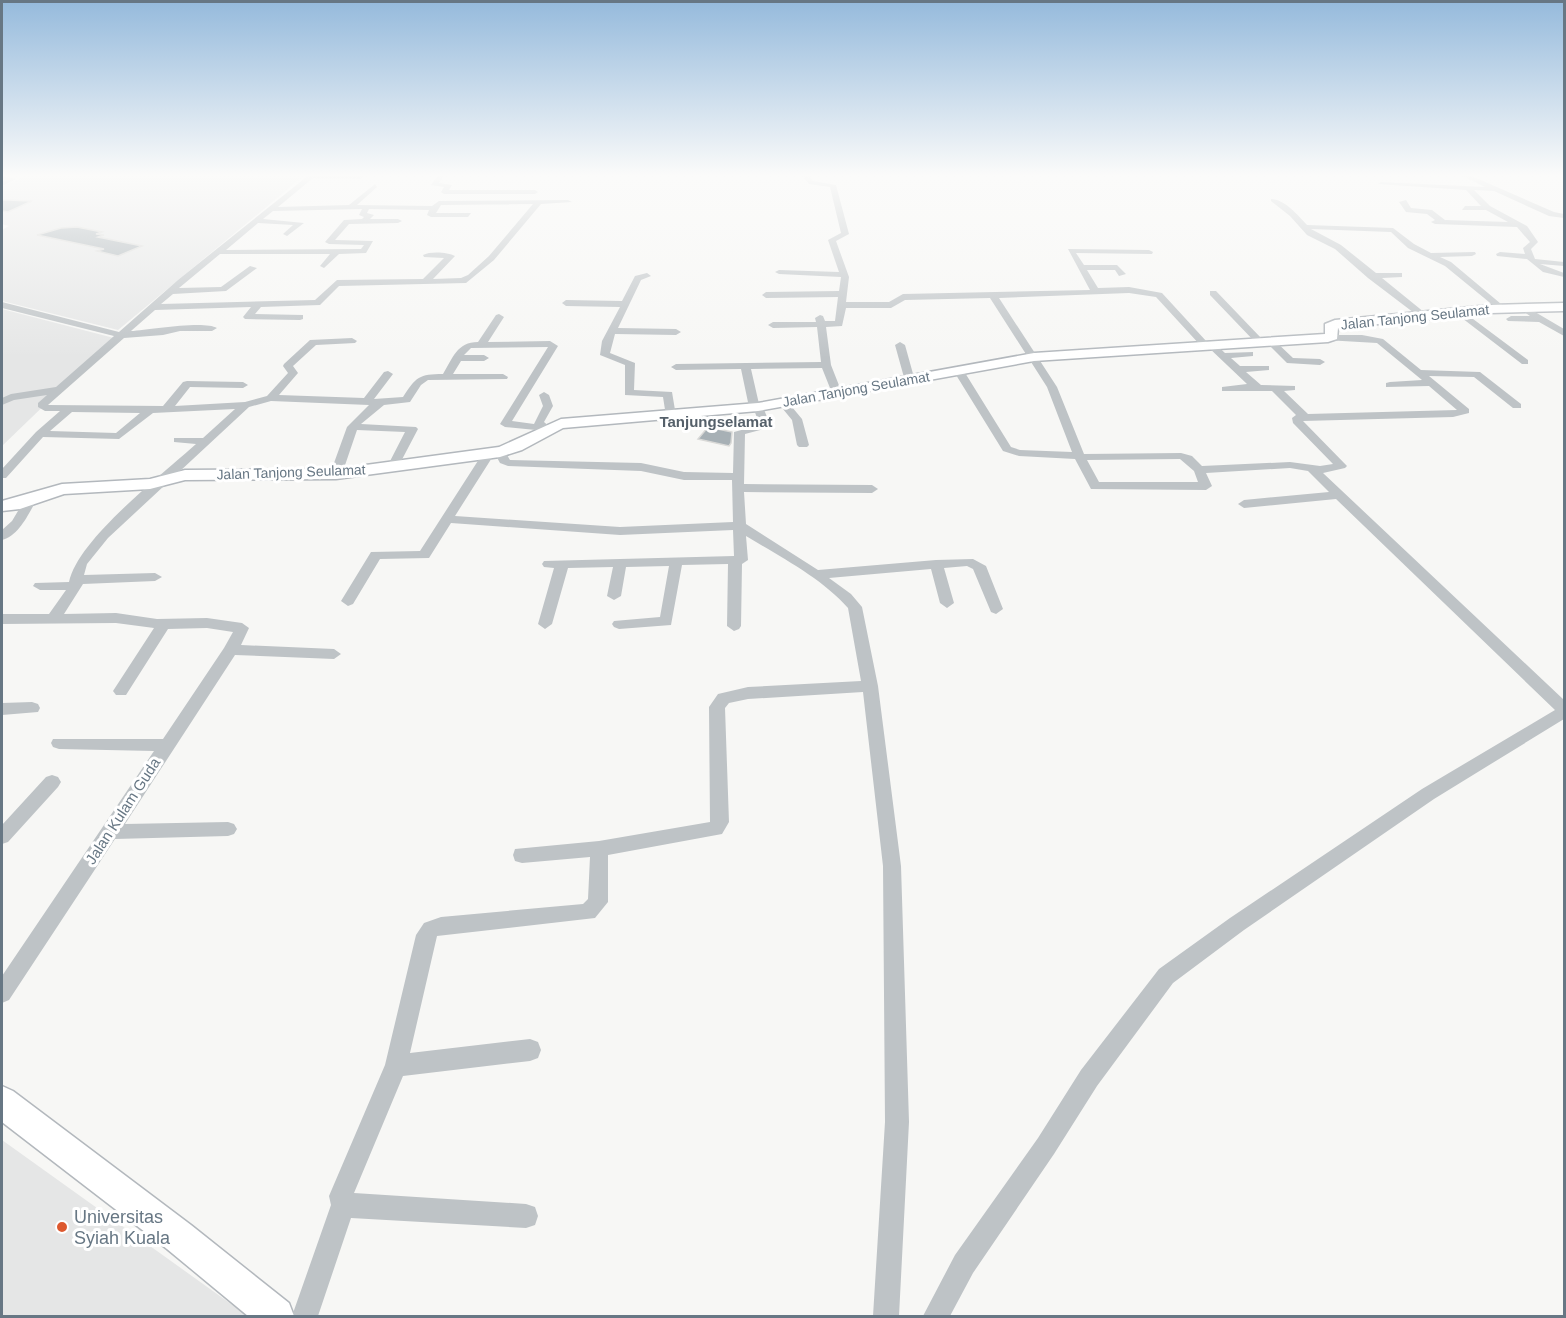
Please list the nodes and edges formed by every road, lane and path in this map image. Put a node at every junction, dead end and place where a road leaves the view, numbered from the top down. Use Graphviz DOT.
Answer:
graph roads {
  1 [pos="238,236"];
  2 [pos="335,236"];
  3 [pos="512,236"];
  4 [pos="842,236"];
  5 [pos="1315,236"];
  6 [pos="1399,236"];
  7 [pos="1530,236"];
  8 [pos="218,252"];
  9 [pos="336,252"];
  10 [pos="1149,252"];
  11 [pos="1472,254"];
  12 [pos="1500,254"];
  13 [pos="427,255"];
  14 [pos="1430,255"];
  15 [pos="1530,259"];
  16 [pos="1564,264"];
  17 [pos="324,266"];
  18 [pos="253,268"];
  19 [pos="1082,268"];
  20 [pos="778,272"];
  21 [pos="1122,274"];
  22 [pos="844,275"];
  23 [pos="1399,275"];
  24 [pos="1564,275"];
  25 [pos="647,276"];
  26 [pos="1371,276"];
  27 [pos="425,282"];
  28 [pos="171,291"];
  29 [pos="1095,291"];
  30 [pos="1213,292"];
  31 [pos="843,294"];
  32 [pos="766,295"];
  33 [pos="993,297"];
  34 [pos="566,303"];
  35 [pos="259,304"];
  36 [pos="627,304"];
  37 [pos="2,305"];
  38 [pos="219,305"];
  39 [pos="841,305"];
  40 [pos="152,307"];
  41 [pos="1564,307"];
  42 [pos="1523,308"];
  43 [pos="1461,313"];
  44 [pos="1507,314"];
  45 [pos="300,317"];
  46 [pos="499,317"];
  47 [pos="1425,317"];
  48 [pos="1541,319"];
  49 [pos="773,321"];
  50 [pos="822,325"];
  51 [pos="197,328"];
  52 [pos="212,328"];
  53 [pos="612,331"];
  54 [pos="676,332"];
  55 [pos="1564,333"];
  56 [pos="120,335"];
  57 [pos="1328,338"];
  58 [pos="352,341"];
  59 [pos="1264,341"];
  60 [pos="482,344"];
  61 [pos="1207,344"];
  62 [pos="900,345"];
  63 [pos="727,352"];
  64 [pos="1250,354"];
  65 [pos="1223,356"];
  66 [pos="1034,357"];
  67 [pos="458,358"];
  68 [pos="484,358"];
  69 [pos="1320,362"];
  70 [pos="1525,362"];
  71 [pos="826,365"];
  72 [pos="745,366"];
  73 [pos="676,367"];
  74 [pos="726,367"];
  75 [pos="1265,368"];
  76 [pos="1238,369"];
  77 [pos="958,370"];
  78 [pos="1421,373"];
  79 [pos="388,374"];
  80 [pos="446,377"];
  81 [pos="502,377"];
  82 [pos="910,381"];
  83 [pos="1431,383"];
  84 [pos="243,384"];
  85 [pos="1390,385"];
  86 [pos="1256,386"];
  87 [pos="1291,388"];
  88 [pos="1226,389"];
  89 [pos="1276,389"];
  90 [pos="58,390"];
  91 [pos="837,393"];
  92 [pos="544,395"];
  93 [pos="5,397"];
  94 [pos="271,398"];
  95 [pos="366,402"];
  96 [pos="381,402"];
  97 [pos="783,402"];
  98 [pos="245,405"];
  99 [pos="1517,406"];
  100 [pos="756,407"];
  101 [pos="166,408"];
  102 [pos="68,410"];
  103 [pos="150,410"];
  104 [pos="671,416"];
  105 [pos="1305,418"];
  106 [pos="352,427"];
  107 [pos="544,427"];
  108 [pos="40,434"];
  109 [pos="178,440"];
  110 [pos="206,441"];
  111 [pos="803,445"];
  112 [pos="495,453"];
  113 [pos="1080,457"];
  114 [pos="393,467"];
  115 [pos="1316,469"];
  116 [pos="1199,470"];
  117 [pos="336,474"];
  118 [pos="2,475"];
  119 [pos="162,481"];
  120 [pos="739,482"];
  121 [pos="872,489"];
  122 [pos="1340,495"];
  123 [pos="31,499"];
  124 [pos="1244,504"];
  125 [pos="2,506"];
  126 [pos="445,519"];
  127 [pos="740,526"];
  128 [pos="2,536"];
  129 [pos="735,560"];
  130 [pos="676,561"];
  131 [pos="620,563"];
  132 [pos="936,564"];
  133 [pos="815,575"];
  134 [pos="155,577"];
  135 [pos="76,583"];
  136 [pos="40,586"];
  137 [pos="614,596"];
  138 [pos="348,601"];
  139 [pos="947,603"];
  140 [pos="996,609"];
  141 [pos="2,619"];
  142 [pos="53,619"];
  143 [pos="164,624"];
  144 [pos="545,624"];
  145 [pos="619,624"];
  146 [pos="734,626"];
  147 [pos="231,650"];
  148 [pos="334,654"];
  149 [pos="870,686"];
  150 [pos="121,691"];
  151 [pos="32,708"];
  152 [pos="2,709"];
  153 [pos="1564,710"];
  154 [pos="59,742"];
  155 [pos="166,744"];
  156 [pos="52,782"];
  157 [pos="228,829"];
  158 [pos="110,832"];
  159 [pos="2,837"];
  160 [pos="599,849"];
  161 [pos="522,855"];
  162 [pos="2,993"];
  163 [pos="530,1050"];
  164 [pos="396,1066"];
  165 [pos="2,1102"];
  166 [pos="344,1205"];
  167 [pos="526,1216"];
  168 [pos="276,1317"];
  169 [pos="304,1317"];
  170 [pos="886,1317"];
  171 [pos="936,1317"];
  1 -- 8 [label="street"];
  2 -- 9 [label="street"];
  3 -- 27 [label="street"];
  4 -- 22 [label="street"];
  5 -- 26 [label="street"];
  6 -- 14 [label="street"];
  7 -- 15 [label="street"];
  8 -- 9 [label="street"];
  8 -- 28 [label="street"];
  9 -- 17 [label="street"];
  10 -- 19 [label="street"];
  11 -- 14 [label="street"];
  12 -- 15 [label="street"];
  13 -- 27 [label="street"];
  14 -- 44 [label="street"];
  15 -- 16 [label="street"];
  15 -- 24 [label="street"];
  18 -- 28 [label="street"];
  19 -- 21 [label="street"];
  19 -- 29 [label="street"];
  20 -- 22 [label="street"];
  22 -- 31 [label="street"];
  23 -- 26 [label="street"];
  25 -- 36 [label="street"];
  26 -- 47 [label="street"];
  27 -- 35 [label="street"];
  28 -- 40 [label="street"];
  29 -- 33 [label="street"];
  29 -- 61 [label="street"];
  30 -- 59 [label="street"];
  31 -- 32 [label="street"];
  31 -- 39 [label="street"];
  33 -- 39 [label="street"];
  33 -- 66 [label="street"];
  34 -- 36 [label="street"];
  35 -- 38 [label="street"];
  35 -- 45 [label="street"];
  36 -- 53 [label="street"];
  37 -- 56 [label="street"];
  38 -- 40 [label="street"];
  38 -- 51 [label="street"];
  39 -- 50 [label="street"];
  40 -- 56 [label="street"];
  41 -- 42 [label="street, Jalan Tanjong Seulamat"];
  42 -- 44 [label="street, Jalan Tanjong Seulamat"];
  42 -- 48 [label="street"];
  43 -- 44 [label="street, Jalan Tanjong Seulamat"];
  43 -- 47 [label="street, Jalan Tanjong Seulamat"];
  43 -- 70 [label="street"];
  44 -- 48 [label="street"];
  46 -- 60 [label="street"];
  47 -- 57 [label="street, Jalan Tanjong Seulamat"];
  48 -- 55 [label="street"];
  49 -- 50 [label="street"];
  50 -- 71 [label="street"];
  51 -- 52 [label="street"];
  51 -- 56 [label="street"];
  53 -- 54 [label="street"];
  53 -- 104 [label="street"];
  56 -- 90 [label="street"];
  57 -- 59 [label="street, Jalan Tanjong Seulamat"];
  57 -- 78 [label="street"];
  58 -- 94 [label="street"];
  59 -- 61 [label="street, Jalan Tanjong Seulamat"];
  59 -- 69 [label="street"];
  60 -- 67 [label="street"];
  60 -- 107 [label="street"];
  61 -- 65 [label="street"];
  61 -- 66 [label="street, Jalan Tanjong Seulamat"];
  62 -- 82 [label="street"];
  63 -- 74 [label="street"];
  64 -- 65 [label="street"];
  65 -- 76 [label="street"];
  66 -- 77 [label="street, Jalan Tanjong Seulamat"];
  66 -- 113 [label="street"];
  67 -- 68 [label="street"];
  67 -- 80 [label="street"];
  71 -- 72 [label="street"];
  71 -- 91 [label="street"];
  72 -- 74 [label="street"];
  72 -- 100 [label="street"];
  73 -- 74 [label="street"];
  75 -- 76 [label="street"];
  76 -- 86 [label="street"];
  77 -- 82 [label="street, Jalan Tanjong Seulamat"];
  77 -- 113 [label="street"];
  78 -- 83 [label="street"];
  78 -- 99 [label="street"];
  79 -- 95 [label="street"];
  80 -- 81 [label="street"];
  80 -- 96 [label="street"];
  82 -- 91 [label="street, Jalan Tanjong Seulamat"];
  83 -- 85 [label="street"];
  83 -- 105 [label="street"];
  84 -- 101 [label="street"];
  86 -- 88 [label="street"];
  86 -- 89 [label="street"];
  87 -- 89 [label="street"];
  89 -- 105 [label="street"];
  90 -- 93 [label="street"];
  90 -- 102 [label="street"];
  91 -- 97 [label="street, Jalan Tanjong Seulamat"];
  92 -- 107 [label="street"];
  94 -- 95 [label="street"];
  94 -- 98 [label="street"];
  95 -- 96 [label="street"];
  96 -- 106 [label="street"];
  97 -- 100 [label="street, Jalan Tanjong Seulamat"];
  97 -- 111 [label="street"];
  98 -- 101 [label="street"];
  98 -- 110 [label="street"];
  100 -- 104 [label="street, Jalan Tanjong Seulamat"];
  100 -- 120 [label="street"];
  101 -- 103 [label="street"];
  102 -- 103 [label="street"];
  102 -- 108 [label="street"];
  103 -- 108 [label="street"];
  104 -- 107 [label="street, Jalan Tanjong Seulamat"];
  105 -- 115 [label="street"];
  106 -- 114 [label="street"];
  106 -- 117 [label="street"];
  107 -- 112 [label="street, Jalan Tanjong Seulamat"];
  108 -- 118 [label="street"];
  109 -- 110 [label="street"];
  110 -- 119 [label="street"];
  112 -- 114 [label="street, Jalan Tanjong Seulamat"];
  112 -- 120 [label="street"];
  112 -- 126 [label="street"];
  113 -- 116 [label="street"];
  113 -- 116 [label="street"];
  114 -- 117 [label="street, Jalan Tanjong Seulamat"];
  115 -- 116 [label="street"];
  115 -- 122 [label="street"];
  117 -- 119 [label="street, Jalan Tanjong Seulamat"];
  119 -- 123 [label="street, Jalan Tanjong Seulamat"];
  119 -- 135 [label="street"];
  120 -- 121 [label="street"];
  120 -- 127 [label="street"];
  122 -- 124 [label="street"];
  122 -- 153 [label="street"];
  123 -- 125 [label="street, Jalan Tanjong Seulamat"];
  123 -- 128 [label="street"];
  126 -- 127 [label="street"];
  126 -- 138 [label="street"];
  127 -- 129 [label="street"];
  127 -- 133 [label="street"];
  129 -- 130 [label="street"];
  129 -- 146 [label="street"];
  130 -- 131 [label="street"];
  130 -- 145 [label="street"];
  131 -- 137 [label="street"];
  131 -- 144 [label="street"];
  132 -- 133 [label="street"];
  132 -- 139 [label="street"];
  132 -- 140 [label="street"];
  133 -- 149 [label="street"];
  134 -- 135 [label="street"];
  135 -- 136 [label="street"];
  135 -- 142 [label="street"];
  141 -- 142 [label="street"];
  142 -- 143 [label="street"];
  143 -- 147 [label="street, Jalan Kulam Guda"];
  143 -- 150 [label="street"];
  147 -- 148 [label="street"];
  147 -- 155 [label="street, Jalan Kulam Guda"];
  149 -- 160 [label="street"];
  149 -- 170 [label="street"];
  151 -- 152 [label="street"];
  153 -- 171 [label="street"];
  154 -- 155 [label="street"];
  155 -- 158 [label="street, Jalan Kulam Guda"];
  156 -- 159 [label="street"];
  157 -- 158 [label="street"];
  158 -- 162 [label="street, Jalan Kulam Guda"];
  160 -- 161 [label="street"];
  160 -- 164 [label="street"];
  163 -- 164 [label="street"];
  164 -- 166 [label="street"];
  165 -- 168 [label="street"];
  166 -- 167 [label="street"];
  166 -- 169 [label="street"];
}
